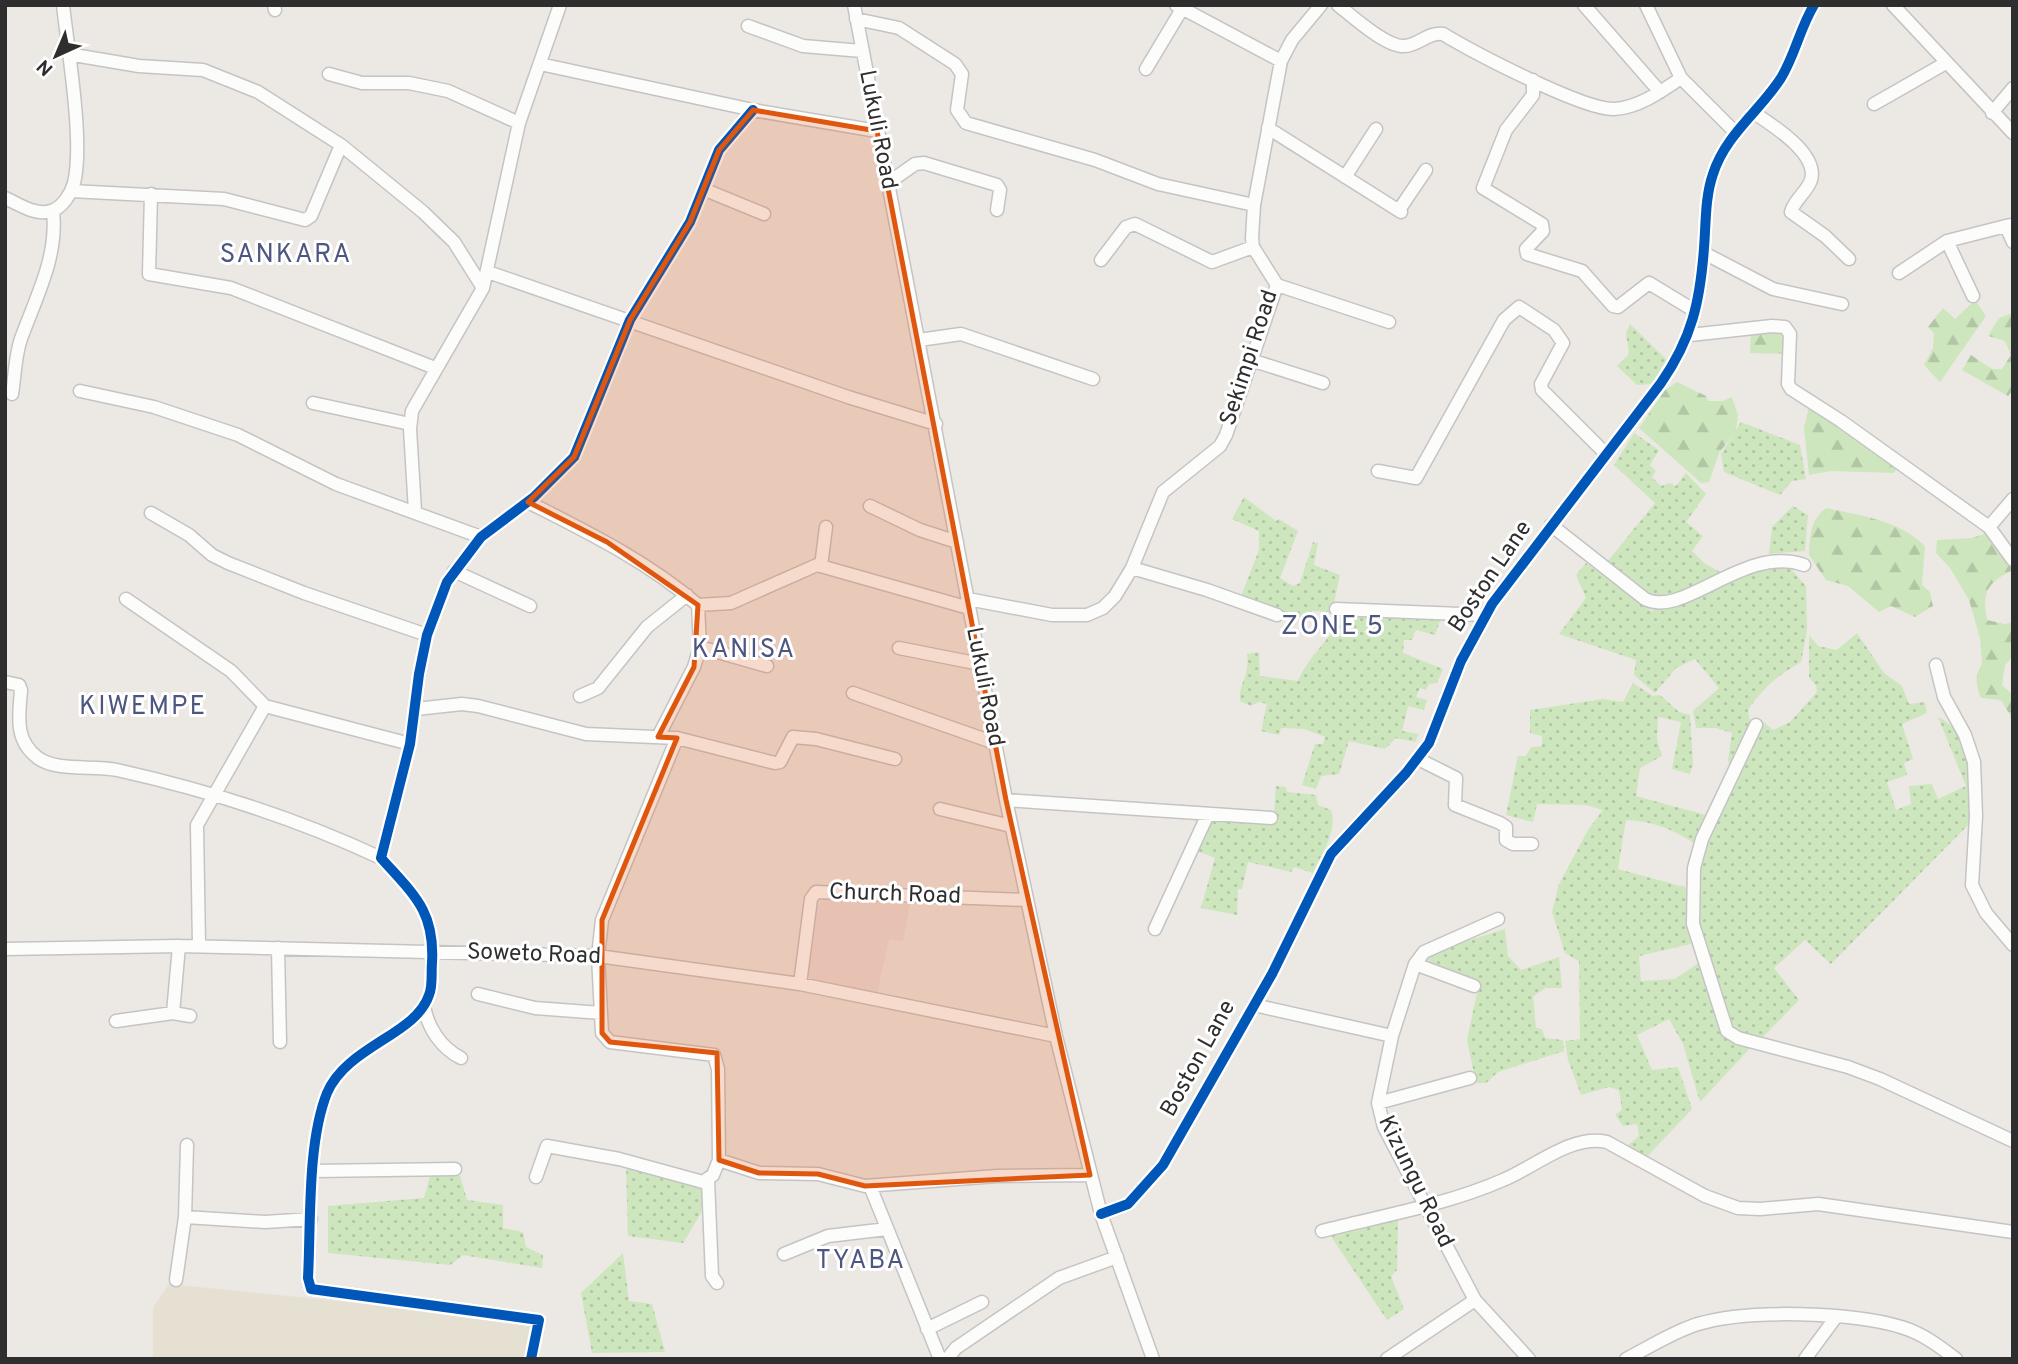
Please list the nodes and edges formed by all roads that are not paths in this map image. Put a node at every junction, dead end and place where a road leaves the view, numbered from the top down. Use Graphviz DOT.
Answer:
graph roads {
  1 [pos="63,5"];
  2 [pos="560,5"];
  3 [pos="1321,5"];
  4 [pos="1338,5"];
  5 [pos="1584,5"];
  6 [pos="1646,5"];
  7 [pos="1802,5"];
  8 [pos="1814,5"];
  9 [pos="1893,5"];
  10 [pos="1179,7"];
  11 [pos="855,12"];
  12 [pos="1805,21"];
  13 [pos="748,26"];
  14 [pos="862,51"];
  15 [pos="68,54"];
  16 [pos="1281,61"];
  17 [pos="540,64"];
  18 [pos="1944,64"];
  19 [pos="1146,69"];
  20 [pos="329,74"];
  21 [pos="1681,78"];
  22 [pos="1533,80"];
  23 [pos="2013,88"];
  24 [pos="1660,92"];
  25 [pos="1874,104"];
  26 [pos="753,110"];
  27 [pos="1753,112"];
  28 [pos="1992,113"];
  29 [pos="519,123"];
  30 [pos="1268,128"];
  31 [pos="1376,129"];
  32 [pos="877,131"];
  33 [pos="1735,132"];
  34 [pos="2013,133"];
  35 [pos="341,145"];
  36 [pos="1426,170"];
  37 [pos="1345,177"];
  38 [pos="888,183"];
  39 [pos="703,189"];
  40 [pos="71,191"];
  41 [pos="151,194"];
  42 [pos="5,198"];
  43 [pos="1254,205"];
  44 [pos="996,210"];
  45 [pos="53,211"];
  46 [pos="764,214"];
  47 [pos="2010,225"];
  48 [pos="1947,241"];
  49 [pos="2013,242"];
  50 [pos="1253,247"];
  51 [pos="1704,253"];
  52 [pos="1849,259"];
  53 [pos="1101,260"];
  54 [pos="488,272"];
  55 [pos="1899,272"];
  56 [pos="1277,285"];
  57 [pos="483,288"];
  58 [pos="1973,296"];
  59 [pos="1842,304"];
  60 [pos="1695,311"];
  61 [pos="630,320"];
  62 [pos="1389,322"];
  63 [pos="1690,335"];
  64 [pos="919,340"];
  65 [pos="1251,360"];
  66 [pos="435,368"];
  67 [pos="1093,379"];
  68 [pos="1323,383"];
  69 [pos="80,391"];
  70 [pos="12,394"];
  71 [pos="313,403"];
  72 [pos="410,424"];
  73 [pos="936,424"];
  74 [pos="1606,454"];
  75 [pos="1378,471"];
  76 [pos="2013,499"];
  77 [pos="527,502"];
  78 [pos="870,506"];
  79 [pos="415,511"];
  80 [pos="151,513"];
  81 [pos="1551,525"];
  82 [pos="826,527"];
  83 [pos="1989,527"];
  84 [pos="481,537"];
  85 [pos="957,542"];
  86 [pos="2013,560"];
  87 [pos="1804,565"];
  88 [pos="821,566"];
  89 [pos="1132,568"];
  90 [pos="454,572"];
  91 [pos="687,595"];
  92 [pos="126,600"];
  93 [pos="969,604"];
  94 [pos="698,605"];
  95 [pos="530,606"];
  96 [pos="1336,609"];
  97 [pos="1277,615"];
  98 [pos="1485,615"];
  99 [pos="427,635"];
  100 [pos="700,647"];
  101 [pos="899,648"];
  102 [pos="980,664"];
  103 [pos="1936,665"];
  104 [pos="767,666"];
  105 [pos="5,682"];
  106 [pos="853,693"];
  107 [pos="580,696"];
  108 [pos="265,706"];
  109 [pos="416,709"];
  110 [pos="1756,725"];
  111 [pos="658,737"];
  112 [pos="677,738"];
  113 [pos="995,743"];
  114 [pos="410,744"];
  115 [pos="895,759"];
  116 [pos="1418,759"];
  117 [pos="215,797"];
  118 [pos="1006,800"];
  119 [pos="940,809"];
  120 [pos="1208,814"];
  121 [pos="1271,818"];
  122 [pos="1011,825"];
  123 [pos="1532,844"];
  124 [pos="381,858"];
  125 [pos="1027,900"];
  126 [pos="1498,919"];
  127 [pos="1155,929"];
  128 [pos="2013,945"];
  129 [pos="179,946"];
  130 [pos="199,946"];
  131 [pos="278,948"];
  132 [pos="5,949"];
  133 [pos="433,952"];
  134 [pos="598,956"];
  135 [pos="1415,964"];
  136 [pos="800,984"];
  137 [pos="1474,986"];
  138 [pos="478,994"];
  139 [pos="1254,1004"];
  140 [pos="424,1005"];
  141 [pos="173,1013"];
  142 [pos="601,1013"];
  143 [pos="190,1016"];
  144 [pos="116,1021"];
  145 [pos="1056,1036"];
  146 [pos="1392,1036"];
  147 [pos="280,1042"];
  148 [pos="461,1058"];
  149 [pos="1470,1078"];
  150 [pos="1378,1102"];
  151 [pos="2013,1141"];
  152 [pos="187,1145"];
  153 [pos="719,1160"];
  154 [pos="455,1169"];
  155 [pos="314,1171"];
  156 [pos="1090,1175"];
  157 [pos="536,1177"];
  158 [pos="708,1180"];
  159 [pos="870,1186"];
  160 [pos="1423,1205"];
  161 [pos="1101,1214"];
  162 [pos="185,1217"];
  163 [pos="311,1219"];
  164 [pos="887,1229"];
  165 [pos="1322,1231"];
  166 [pos="2013,1232"];
  167 [pos="784,1254"];
  168 [pos="1116,1257"];
  169 [pos="176,1280"];
  170 [pos="717,1283"];
  171 [pos="1475,1300"];
  172 [pos="982,1302"];
  173 [pos="1836,1317"];
  174 [pos="928,1329"];
  175 [pos="531,1359"];
  176 [pos="940,1359"];
  177 [pos="947,1359"];
  178 [pos="1153,1359"];
  179 [pos="1387,1359"];
  180 [pos="1529,1359"];
  181 [pos="1626,1359"];
  182 [pos="1805,1359"];
  183 [pos="1956,1359"];
  1 -- 15 [label="street"];
  2 -- 17 [label="street"];
  3 -- 16 [label="street"];
  4 -- 22 [label="street"];
  5 -- 24 [label="street"];
  6 -- 21 [label="street"];
  7 -- 12 [label="street"];
  8 -- 12 [label="street, Boston Lane"];
  9 -- 18 [label="street"];
  10 -- 16 [label="street"];
  10 -- 19 [label="street"];
  11 -- 14 [label="street, Lukuli Road"];
  11 -- 43 [label="street"];
  12 -- 27 [label="street, Boston Lane"];
  13 -- 14 [label="street"];
  14 -- 32 [label="street, Lukuli Road"];
  15 -- 35 [label="street"];
  15 -- 40 [label="street"];
  16 -- 30 [label="street"];
  17 -- 26 [label="street"];
  17 -- 29 [label="street"];
  18 -- 25 [label="street"];
  18 -- 28 [label="street"];
  20 -- 29 [label="street"];
  21 -- 24 [label="street"];
  21 -- 33 [label="street"];
  22 -- 24 [label="street"];
  22 -- 60 [label="street"];
  23 -- 28 [label="street"];
  26 -- 32 [label="street"];
  26 -- 39 [label="street"];
  27 -- 33 [label="street, Boston Lane"];
  27 -- 52 [label="street"];
  28 -- 34 [label="street"];
  29 -- 54 [label="street"];
  30 -- 37 [label="street"];
  30 -- 43 [label="street"];
  31 -- 37 [label="street"];
  32 -- 38 [label="street, Lukuli Road"];
  33 -- 51 [label="street, Boston Lane"];
  35 -- 41 [label="street"];
  35 -- 57 [label="street"];
  36 -- 37 [label="street"];
  38 -- 44 [label="street"];
  38 -- 64 [label="street, Lukuli Road"];
  39 -- 46 [label="street"];
  39 -- 61 [label="street"];
  40 -- 41 [label="street"];
  40 -- 45 [label="street"];
  41 -- 66 [label="street"];
  42 -- 45 [label="street"];
  43 -- 50 [label="street"];
  45 -- 70 [label="street"];
  47 -- 48 [label="street"];
  47 -- 49 [label="street"];
  48 -- 55 [label="street"];
  48 -- 58 [label="street"];
  50 -- 53 [label="street"];
  50 -- 56 [label="street, Sekimpi Road"];
  51 -- 59 [label="street"];
  51 -- 60 [label="street, Boston Lane"];
  54 -- 57 [label="street"];
  54 -- 61 [label="street"];
  56 -- 62 [label="street"];
  56 -- 65 [label="street, Sekimpi Road"];
  57 -- 66 [label="street"];
  60 -- 63 [label="street, Boston Lane"];
  61 -- 73 [label="street"];
  61 -- 77 [label="street"];
  63 -- 74 [label="street, Boston Lane"];
  63 -- 83 [label="street"];
  64 -- 67 [label="street"];
  64 -- 73 [label="street, Lukuli Road"];
  65 -- 68 [label="street"];
  65 -- 89 [label="street, Sekimpi Road"];
  66 -- 72 [label="street"];
  69 -- 79 [label="street"];
  71 -- 72 [label="street"];
  72 -- 79 [label="street"];
  73 -- 85 [label="street, Lukuli Road"];
  74 -- 75 [label="street"];
  74 -- 81 [label="street, Boston Lane"];
  76 -- 83 [label="street"];
  77 -- 84 [label="street"];
  77 -- 91 [label="street"];
  78 -- 85 [label="street"];
  79 -- 84 [label="street"];
  80 -- 99 [label="street"];
  81 -- 87 [label="street"];
  81 -- 98 [label="street, Boston Lane"];
  82 -- 88 [label="street"];
  83 -- 86 [label="street"];
  84 -- 90 [label="street"];
  85 -- 93 [label="street, Lukuli Road"];
  88 -- 93 [label="street, Sekimpi Road"];
  88 -- 94 [label="street"];
  89 -- 93 [label="street, Sekimpi Road"];
  89 -- 97 [label="street"];
  90 -- 95 [label="street"];
  90 -- 99 [label="street"];
  91 -- 94 [label="street"];
  91 -- 107 [label="street"];
  92 -- 108 [label="street"];
  93 -- 102 [label="street, Lukuli Road"];
  94 -- 100 [label="street"];
  96 -- 98 [label="street"];
  98 -- 116 [label="street, Boston Lane"];
  99 -- 109 [label="street"];
  100 -- 104 [label="street"];
  100 -- 111 [label="street"];
  101 -- 102 [label="street"];
  102 -- 113 [label="street, Lukuli Road"];
  103 -- 128 [label="street"];
  105 -- 117 [label="street"];
  106 -- 113 [label="street"];
  108 -- 114 [label="street"];
  108 -- 117 [label="street"];
  109 -- 111 [label="street"];
  109 -- 114 [label="street"];
  110 -- 151 [label="street"];
  111 -- 112 [label="street"];
  112 -- 115 [label="street"];
  112 -- 134 [label="street"];
  113 -- 118 [label="street, Lukuli Road"];
  114 -- 124 [label="street"];
  116 -- 123 [label="street"];
  116 -- 139 [label="street, Boston Lane"];
  117 -- 124 [label="street"];
  117 -- 130 [label="street"];
  118 -- 120 [label="street"];
  118 -- 122 [label="street, Lukuli Road"];
  119 -- 122 [label="street"];
  120 -- 121 [label="street"];
  120 -- 127 [label="street"];
  122 -- 125 [label="street, Lukuli Road"];
  124 -- 133 [label="street"];
  125 -- 136 [label="street, Church Road"];
  125 -- 145 [label="street, Lukuli Road"];
  126 -- 135 [label="street"];
  129 -- 130 [label="street, Soweto Road"];
  129 -- 132 [label="street, Soweto Road"];
  129 -- 141 [label="street"];
  130 -- 131 [label="street, Soweto Road"];
  131 -- 133 [label="street, Soweto Road"];
  131 -- 147 [label="street"];
  133 -- 134 [label="street, Soweto Road"];
  133 -- 140 [label="street"];
  134 -- 136 [label="street, Soweto Road"];
  134 -- 142 [label="street"];
  135 -- 137 [label="street"];
  135 -- 146 [label="street, Kizungu Road"];
  136 -- 145 [label="street, Soweto Road"];
  138 -- 142 [label="street"];
  139 -- 146 [label="street"];
  139 -- 161 [label="street, Boston Lane"];
  140 -- 148 [label="street"];
  140 -- 155 [label="street"];
  141 -- 143 [label="street"];
  141 -- 144 [label="street"];
  142 -- 153 [label="street"];
  145 -- 156 [label="street, Lukuli Road"];
  146 -- 150 [label="street, Kizungu Road"];
  149 -- 150 [label="street"];
  150 -- 160 [label="street, Kizungu Road"];
  152 -- 162 [label="street"];
  153 -- 158 [label="street"];
  153 -- 159 [label="street"];
  154 -- 155 [label="street"];
  155 -- 163 [label="street"];
  156 -- 159 [label="street"];
  156 -- 161 [label="street, Lukuli Road"];
  157 -- 158 [label="street"];
  158 -- 170 [label="street"];
  159 -- 164 [label="street"];
  160 -- 165 [label="street"];
  160 -- 166 [label="street"];
  160 -- 171 [label="street, Kizungu Road"];
  161 -- 168 [label="street, Lukuli Road"];
  162 -- 163 [label="street"];
  162 -- 169 [label="street"];
  163 -- 175 [label="street"];
  164 -- 167 [label="street"];
  164 -- 174 [label="street"];
  168 -- 177 [label="street"];
  168 -- 178 [label="street, Lukuli Road"];
  171 -- 179 [label="street"];
  171 -- 180 [label="street, Kizungu Road"];
  172 -- 174 [label="street"];
  173 -- 181 [label="street"];
  173 -- 182 [label="street"];
  173 -- 183 [label="street"];
  174 -- 176 [label="street"];
}
